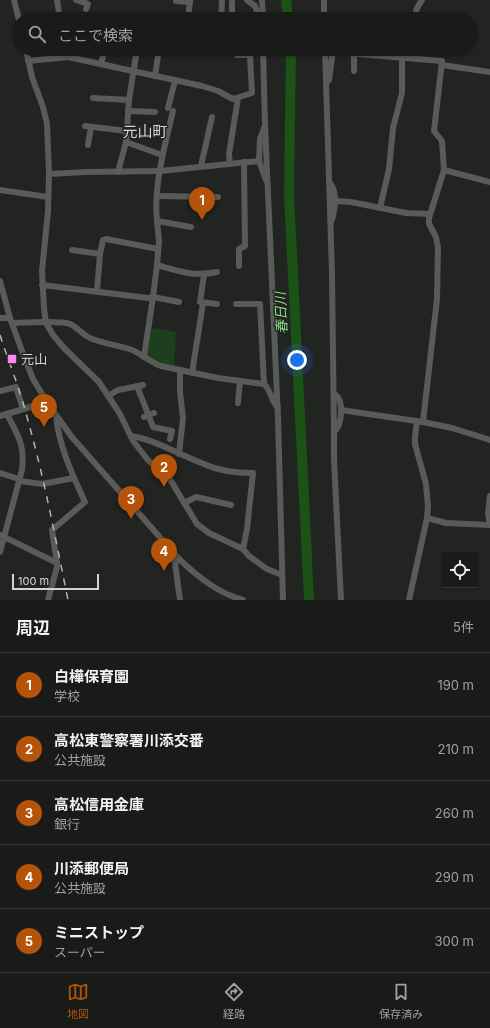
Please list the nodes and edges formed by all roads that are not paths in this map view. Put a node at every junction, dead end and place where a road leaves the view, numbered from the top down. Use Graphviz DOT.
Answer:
graph roads {
  1 [pos="14,0"];
  2 [pos="57,0"];
  3 [pos="76,0"];
  4 [pos="222,0"];
  5 [pos="232,0"];
  6 [pos="262,0"];
  7 [pos="324,0"];
  8 [pos="422,0"];
  9 [pos="176,1"];
  10 [pos="190,1"];
  11 [pos="251,1"];
  12 [pos="86,10"];
  13 [pos="17,12"];
  14 [pos="59,12"];
  15 [pos="189,12"];
  16 [pos="221,12"];
  17 [pos="232,12"];
  18 [pos="258,12"];
  19 [pos="261,12"];
  20 [pos="324,12"];
  21 [pos="416,12"];
  22 [pos="27,56"];
  23 [pos="104,56"];
  24 [pos="136,56"];
  25 [pos="157,56"];
  26 [pos="250,56"];
  27 [pos="263,56"];
  28 [pos="325,56"];
  29 [pos="332,56"];
  30 [pos="354,56"];
  31 [pos="387,56"];
  32 [pos="68,57"];
  33 [pos="404,57"];
  34 [pos="28,61"];
  35 [pos="102,64"];
  36 [pos="442,65"];
  37 [pos="354,70"];
  38 [pos="133,71"];
  39 [pos="490,72"];
  40 [pos="155,76"];
  41 [pos="175,81"];
  42 [pos="326,85"];
  43 [pos="93,98"];
  44 [pos="238,98"];
  45 [pos="129,100"];
  46 [pos="128,111"];
  47 [pos="155,112"];
  48 [pos="212,116"];
  49 [pos="265,125"];
  50 [pos="127,131"];
  51 [pos="126,142"];
  52 [pos="88,145"];
  53 [pos="162,155"];
  54 [pos="259,161"];
  55 [pos="244,162"];
  56 [pos="230,164"];
  57 [pos="201,166"];
  58 [pos="444,170"];
  59 [pos="160,171"];
  60 [pos="118,172"];
  61 [pos="49,174"];
  62 [pos="328,182"];
  63 [pos="490,182"];
  64 [pos="268,186"];
  65 [pos="0,190"];
  66 [pos="157,196"];
  67 [pos="48,197"];
  68 [pos="218,197"];
  69 [pos="336,201"];
  70 [pos="380,208"];
  71 [pos="429,214"];
  72 [pos="157,221"];
  73 [pos="330,224"];
  74 [pos="191,227"];
  75 [pos="158,249"];
  76 [pos="72,250"];
  77 [pos="100,254"];
  78 [pos="156,265"];
  79 [pos="239,266"];
  80 [pos="218,272"];
  81 [pos="204,275"];
  82 [pos="0,281"];
  83 [pos="42,285"];
  84 [pos="96,291"];
  85 [pos="154,297"];
  86 [pos="179,302"];
  87 [pos="203,303"];
  88 [pos="217,304"];
  89 [pos="236,304"];
  90 [pos="0,318"];
  91 [pos="11,321"];
  92 [pos="46,323"];
  93 [pos="144,357"];
  94 [pos="180,370"];
  95 [pos="192,373"];
  96 [pos="240,381"];
  97 [pos="264,384"];
  98 [pos="0,391"];
  99 [pos="334,394"];
  100 [pos="108,396"];
  101 [pos="47,402"];
  102 [pos="238,403"];
  103 [pos="278,408"];
  104 [pos="0,409"];
  105 [pos="23,409"];
  106 [pos="341,410"];
  107 [pos="4,415"];
  108 [pos="56,415"];
  109 [pos="420,421"];
  110 [pos="334,432"];
  111 [pos="131,436"];
  112 [pos="170,439"];
  113 [pos="490,440"];
  114 [pos="179,454"];
  115 [pos="0,473"];
  116 [pos="74,478"];
  117 [pos="19,480"];
  118 [pos="490,496"];
  119 [pos="184,503"];
  120 [pos="231,505"];
  121 [pos="427,518"];
  122 [pos="490,525"];
  123 [pos="2,536"];
  124 [pos="243,549"];
  125 [pos="0,552"];
  126 [pos="179,560"];
  127 [pos="57,563"];
  128 [pos="282,575"];
  129 [pos="48,600"];
  130 [pos="180,600"];
  131 [pos="243,600"];
  132 [pos="283,600"];
  133 [pos="341,600"];
  134 [pos="409,600"];
  1 -- 13 [label="street"];
  2 -- 14 [label="street"];
  3 -- 12 [label="street"];
  4 -- 16 [label="street"];
  5 -- 17 [label="street"];
  6 -- 19 [label="street"];
  7 -- 20 [label="street"];
  8 -- 21 [label="street"];
  9 -- 10 [label="street"];
  10 -- 15 [label="street"];
  11 -- 18 [label="street"];
  22 -- 34 [label="street"];
  23 -- 35 [label="street"];
  24 -- 38 [label="street"];
  25 -- 40 [label="street"];
  26 -- 44 [label="street"];
  27 -- 49 [label="street"];
  28 -- 42 [label="street"];
  29 -- 42 [label="street"];
  30 -- 37 [label="street"];
  31 -- 33 [label="street"];
  32 -- 34 [label="street"];
  32 -- 35 [label="street"];
  33 -- 36 [label="street"];
  33 -- 70 [label="street"];
  34 -- 61 [label="street"];
  35 -- 38 [label="street"];
  36 -- 39 [label="street"];
  36 -- 58 [label="street"];
  38 -- 40 [label="street"];
  38 -- 45 [label="street"];
  40 -- 41 [label="street"];
  41 -- 44 [label="street"];
  41 -- 53 [label="street"];
  42 -- 62 [label="street"];
  43 -- 45 [label="street"];
  44 -- 56 [label="street"];
  45 -- 46 [label="street"];
  46 -- 47 [label="street"];
  46 -- 50 [label="street"];
  48 -- 57 [label="street"];
  49 -- 54 [label="street"];
  49 -- 64 [label="street"];
  50 -- 51 [label="street"];
  50 -- 52 [label="street"];
  51 -- 53 [label="street"];
  51 -- 60 [label="street"];
  53 -- 59 [label="street"];
  54 -- 55 [label="street"];
  54 -- 64 [label="street"];
  55 -- 56 [label="street"];
  55 -- 79 [label="street"];
  56 -- 57 [label="street"];
  57 -- 59 [label="street"];
  58 -- 63 [label="street"];
  58 -- 71 [label="street"];
  59 -- 60 [label="street"];
  59 -- 66 [label="street"];
  60 -- 61 [label="street"];
  61 -- 67 [label="street"];
  62 -- 69 [label="street"];
  62 -- 73 [label="street"];
  64 -- 103 [label="street"];
  65 -- 67 [label="street"];
  66 -- 68 [label="street"];
  66 -- 72 [label="street"];
  67 -- 83 [label="street"];
  69 -- 70 [label="street"];
  69 -- 73 [label="street"];
  70 -- 71 [label="street"];
  71 -- 109 [label="street"];
  72 -- 74 [label="street"];
  72 -- 75 [label="street"];
  73 -- 99 [label="street"];
  75 -- 77 [label="street"];
  75 -- 78 [label="street"];
  76 -- 77 [label="street"];
  77 -- 84 [label="street"];
  78 -- 81 [label="street"];
  78 -- 85 [label="street"];
  80 -- 81 [label="street"];
  81 -- 87 [label="street"];
  82 -- 91 [label="street"];
  83 -- 84 [label="street"];
  83 -- 92 [label="street"];
  84 -- 85 [label="street"];
  85 -- 86 [label="street"];
  85 -- 93 [label="street"];
  87 -- 88 [label="street"];
  87 -- 95 [label="street"];
  89 -- 97 [label="street"];
  90 -- 91 [label="street"];
  91 -- 92 [label="street"];
  91 -- 101 [label="street"];
  92 -- 93 [label="street"];
  92 -- 100 [label="street"];
  93 -- 94 [label="street"];
  94 -- 95 [label="street"];
  94 -- 114 [label="street"];
  95 -- 96 [label="street"];
  96 -- 97 [label="street"];
  96 -- 102 [label="street"];
  97 -- 103 [label="street"];
  98 -- 105 [label="street"];
  99 -- 106 [label="street"];
  99 -- 110 [label="street"];
  100 -- 111 [label="street"];
  100 -- 112 [label="street"];
  101 -- 105 [label="street"];
  101 -- 108 [label="street"];
  103 -- 128 [label="street"];
  104 -- 107 [label="street"];
  105 -- 107 [label="street"];
  106 -- 109 [label="street"];
  106 -- 110 [label="street"];
  107 -- 117 [label="street"];
  108 -- 116 [label="street"];
  108 -- 126 [label="street"];
  109 -- 113 [label="street"];
  109 -- 121 [label="street"];
  110 -- 133 [label="street"];
  111 -- 114 [label="street"];
  111 -- 119 [label="street"];
  114 -- 124 [label="street"];
  115 -- 117 [label="street"];
  116 -- 117 [label="street"];
  116 -- 127 [label="street"];
  117 -- 123 [label="street"];
  118 -- 122 [label="street"];
  119 -- 120 [label="street"];
  119 -- 124 [label="street"];
  121 -- 122 [label="street"];
  121 -- 134 [label="street"];
  123 -- 125 [label="street"];
  123 -- 127 [label="street"];
  124 -- 128 [label="street"];
  126 -- 130 [label="street"];
  126 -- 131 [label="street"];
  127 -- 129 [label="street"];
  128 -- 132 [label="street"];
}
